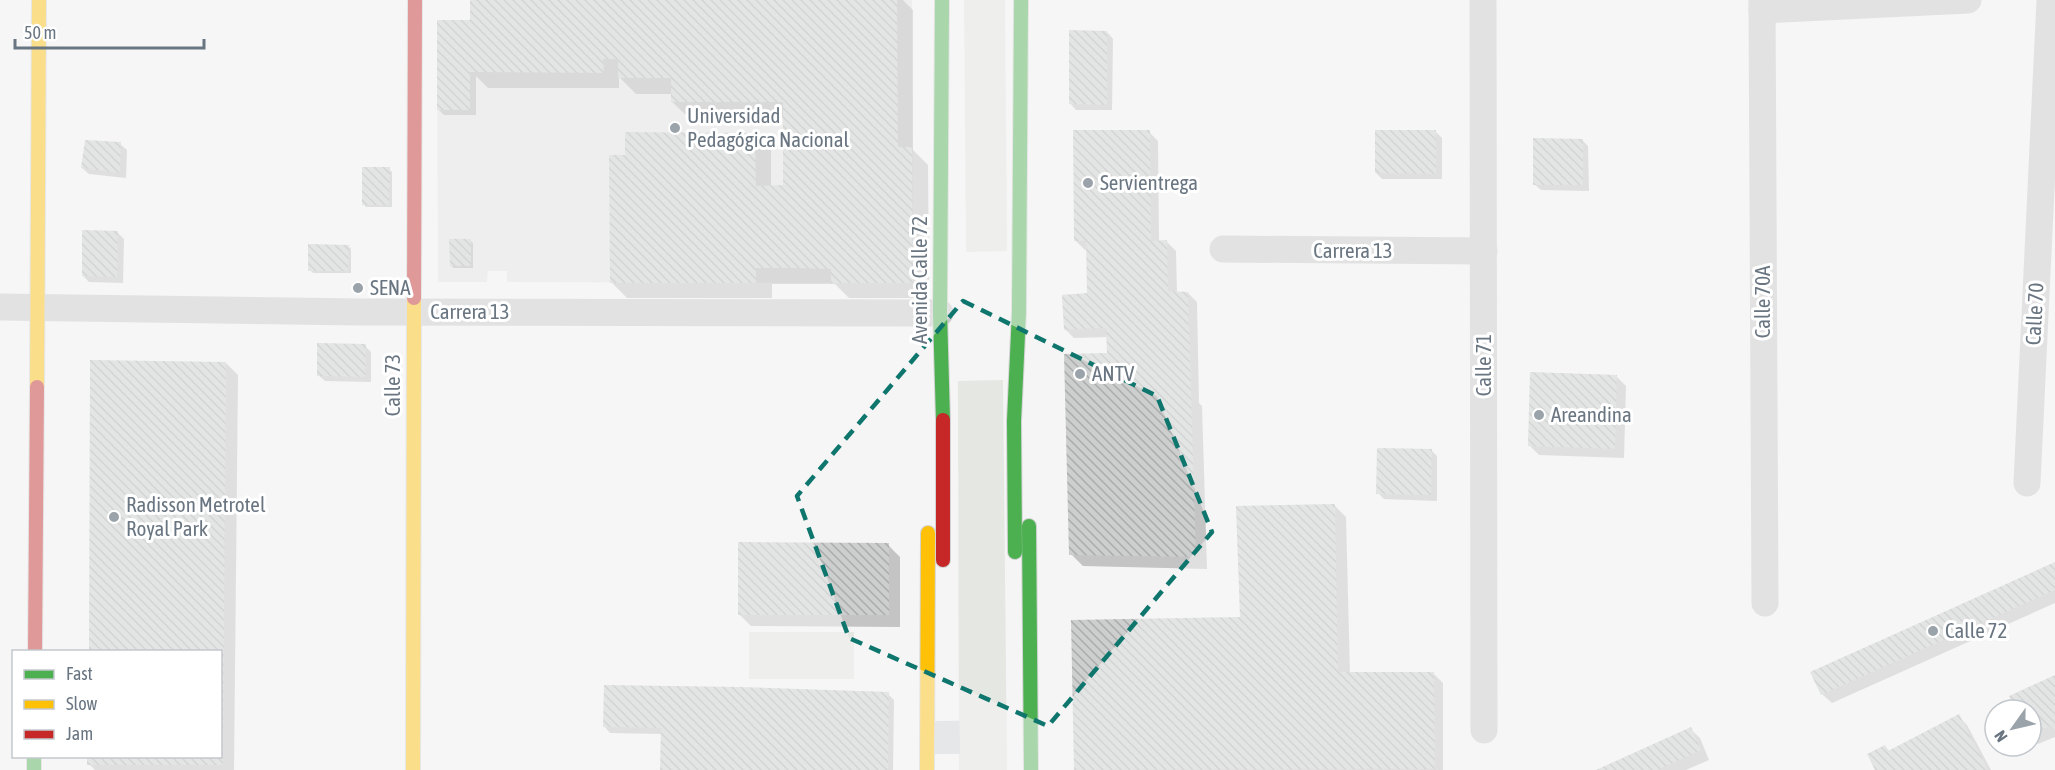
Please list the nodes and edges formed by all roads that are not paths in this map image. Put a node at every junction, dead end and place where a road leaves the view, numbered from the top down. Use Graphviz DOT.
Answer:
graph roads {
  1 [pos="39,0"];
  2 [pos="415,0"];
  3 [pos="942,0"];
  4 [pos="1021,0"];
  5 [pos="1482,0"];
  6 [pos="1968,0"];
  7 [pos="2050,0"];
  8 [pos="1762,5"];
  9 [pos="1223,249"];
  10 [pos="1484,252"];
  11 [pos="0,306"];
  12 [pos="37,307"];
  13 [pos="414,312"];
  14 [pos="1019,312"];
  15 [pos="940,313"];
  16 [pos="1029,412"];
  17 [pos="929,420"];
  18 [pos="2027,483"];
  19 [pos="1029,507"];
  20 [pos="928,514"];
  21 [pos="1015,552"];
  22 [pos="943,560"];
  23 [pos="1764,603"];
  24 [pos="35,650"];
  25 [pos="1484,730"];
  26 [pos="413,770"];
  27 [pos="927,770"];
  28 [pos="1031,770"];
  1 -- 12 [label="main road"];
  2 -- 13 [label="main road, Calle 73"];
  3 -- 15 [label="main road, Avenida Calle 72"];
  4 -- 14 [label="main road"];
  5 -- 10 [label="street, Calle 71"];
  6 -- 8 [label="street"];
  7 -- 18 [label="street, Calle 70"];
  8 -- 23 [label="street, Calle 70A"];
  9 -- 10 [label="street, Carrera 13"];
  10 -- 25 [label="street, Calle 71"];
  11 -- 12 [label="street, Carrera 13"];
  12 -- 13 [label="street, Carrera 13"];
  12 -- 24 [label="main road"];
  13 -- 15 [label="street, Carrera 13"];
  13 -- 26 [label="main road, Calle 73"];
  14 -- 16 [label="main road"];
  14 -- 21 [label="main road"];
  15 -- 17 [label="main road"];
  15 -- 22 [label="main road, Avenida Calle 72"];
  19 -- 28 [label="main road"];
  20 -- 27 [label="main road"];
}
